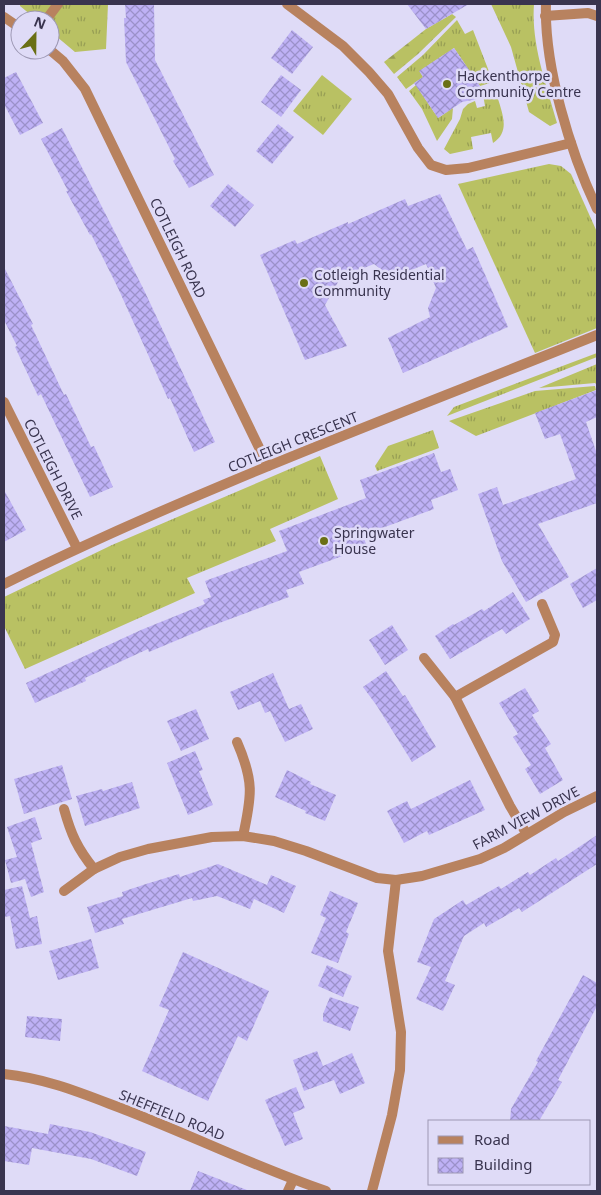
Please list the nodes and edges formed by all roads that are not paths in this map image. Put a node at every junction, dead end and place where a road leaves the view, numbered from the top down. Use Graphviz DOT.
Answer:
graph roads {
  1 [pos="287,4"];
  2 [pos="546,4"];
  3 [pos="545,16"];
  4 [pos="597,16"];
  5 [pos="60,58"];
  6 [pos="571,143"];
  7 [pos="597,209"];
  8 [pos="597,335"];
  9 [pos="4,402"];
  10 [pos="268,466"];
  11 [pos="77,548"];
  12 [pos="4,584"];
  13 [pos="542,604"];
  14 [pos="424,658"];
  15 [pos="456,697"];
  16 [pos="237,742"];
  17 [pos="597,796"];
  18 [pos="64,809"];
  19 [pos="526,833"];
  20 [pos="243,836"];
  21 [pos="94,869"];
  22 [pos="396,880"];
  23 [pos="64,891"];
  24 [pos="4,1074"];
  25 [pos="292,1180"];
  26 [pos="288,1191"];
  27 [pos="326,1191"];
  28 [pos="372,1191"];
  1 -- 6 [label="street"];
  2 -- 3 [label="street"];
  3 -- 4 [label="street"];
  3 -- 6 [label="street"];
  5 -- 10 [label="street, COTLEIGH ROAD"];
  6 -- 7 [label="street"];
  8 -- 10 [label="street, COTLEIGH CRESCENT"];
  9 -- 11 [label="street, COTLEIGH DRIVE"];
  10 -- 11 [label="street, COTLEIGH CRESCENT"];
  11 -- 12 [label="street, COTLEIGH CRESCENT"];
  13 -- 15 [label="street"];
  14 -- 15 [label="street"];
  15 -- 19 [label="street"];
  16 -- 20 [label="street"];
  17 -- 19 [label="street, FARM VIEW DRIVE"];
  18 -- 21 [label="street"];
  19 -- 22 [label="street, FARM VIEW DRIVE"];
  20 -- 21 [label="street, FARM VIEW DRIVE"];
  20 -- 22 [label="street, FARM VIEW DRIVE"];
  21 -- 23 [label="street, FARM VIEW DRIVE"];
  22 -- 28 [label="street"];
  24 -- 25 [label="street, SHEFFIELD ROAD"];
  25 -- 26 [label="street"];
  25 -- 27 [label="street, SHEFFIELD ROAD"];
}
